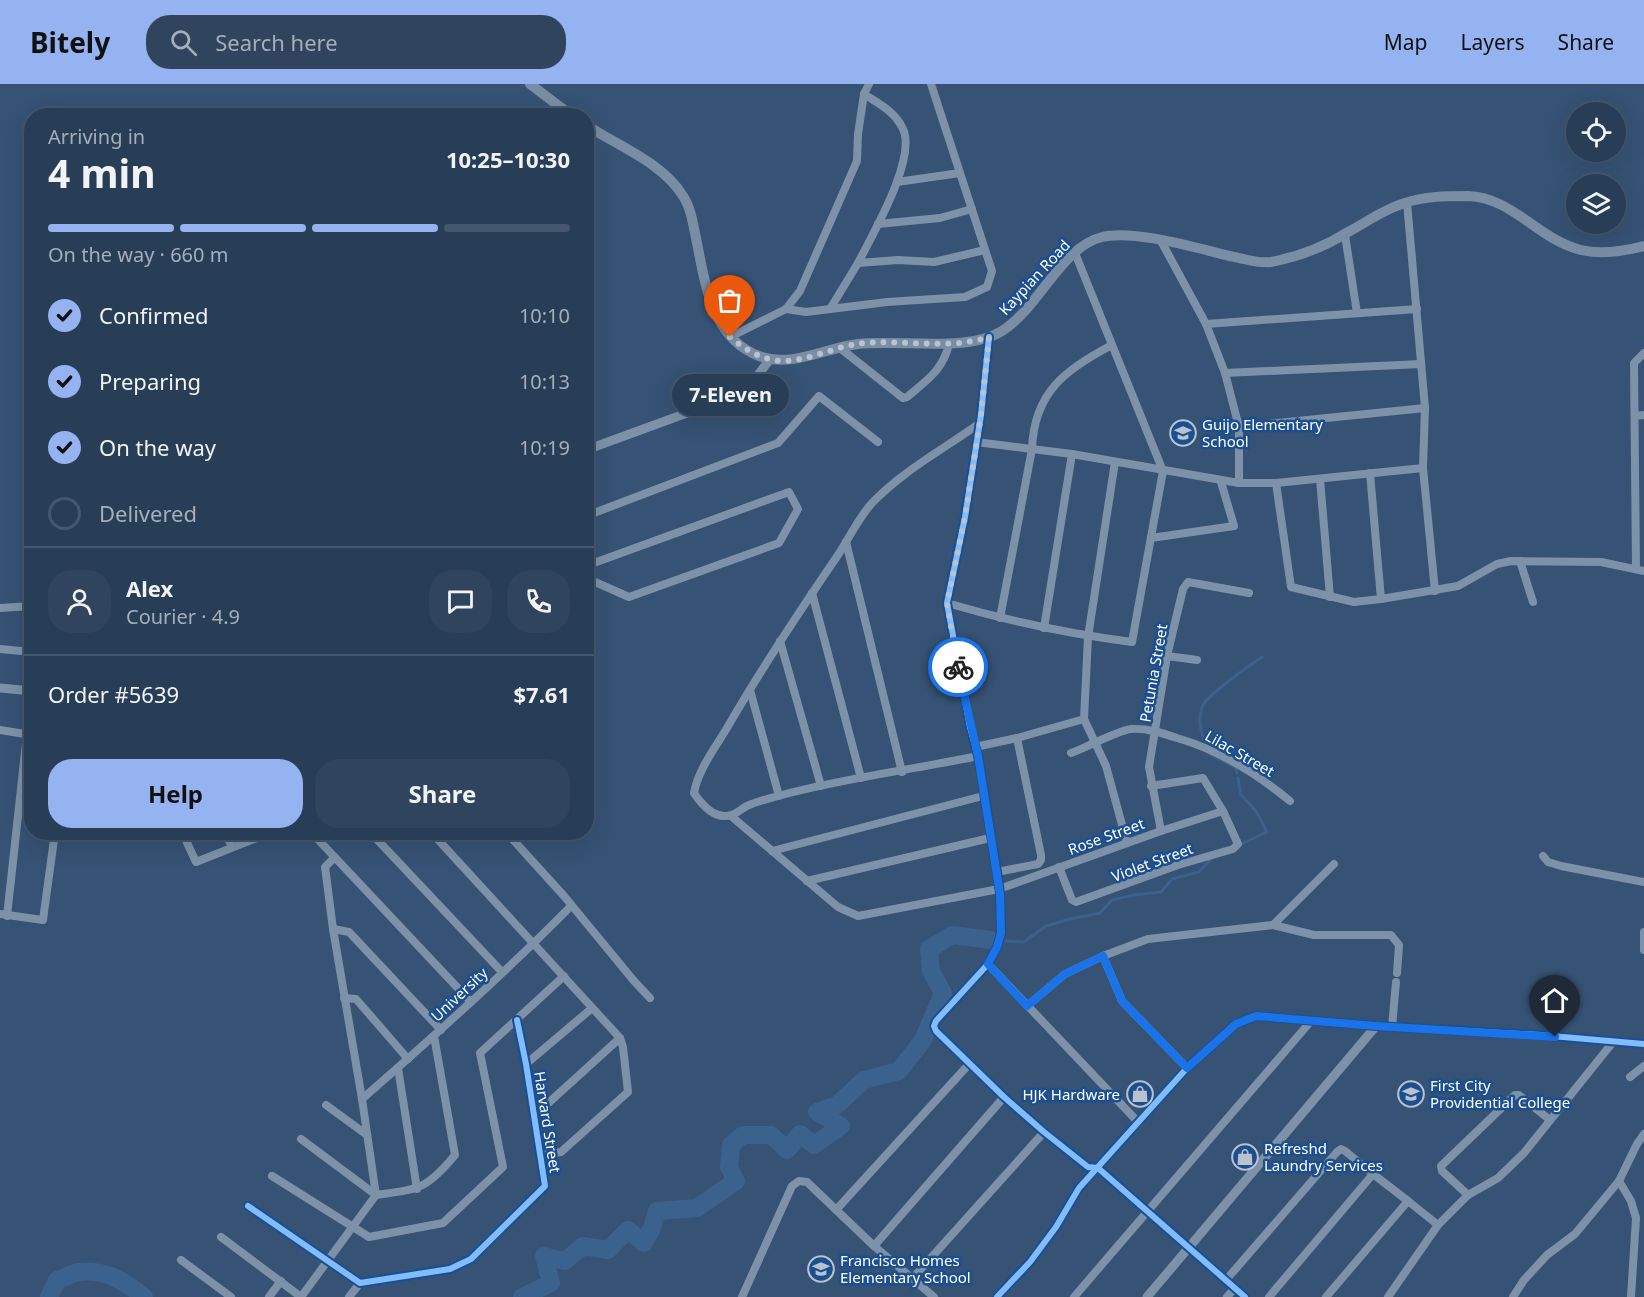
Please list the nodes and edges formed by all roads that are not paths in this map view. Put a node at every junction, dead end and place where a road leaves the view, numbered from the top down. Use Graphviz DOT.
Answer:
graph roads {
  1 [pos="530,84"];
  2 [pos="868,84"];
  3 [pos="931,84"];
  4 [pos="864,94"];
  5 [pos="562,108"];
  6 [pos="594,130"];
  7 [pos="960,173"];
  8 [pos="897,182"];
  9 [pos="1407,202"];
  10 [pos="972,209"];
  11 [pos="878,224"];
  12 [pos="1345,235"];
  13 [pos="1161,241"];
  14 [pos="1644,246"];
  15 [pos="985,250"];
  16 [pos="1075,253"];
  17 [pos="858,263"];
  18 [pos="786,309"];
  19 [pos="830,309"];
  20 [pos="1417,309"];
  21 [pos="1357,313"];
  22 [pos="1206,324"];
  23 [pos="730,337"];
  24 [pos="989,337"];
  25 [pos="949,344"];
  26 [pos="1113,345"];
  27 [pos="840,348"];
  28 [pos="1644,353"];
  29 [pos="770,359"];
  30 [pos="1644,362"];
  31 [pos="1634,363"];
  32 [pos="1421,364"];
  33 [pos="1225,373"];
  34 [pos="1425,408"];
  35 [pos="1644,415"];
  36 [pos="1635,416"];
  37 [pos="980,423"];
  38 [pos="1239,427"];
  39 [pos="878,442"];
  40 [pos="976,442"];
  41 [pos="594,447"];
  42 [pos="1032,449"];
  43 [pos="1071,454"];
  44 [pos="1115,462"];
  45 [pos="1423,468"];
  46 [pos="1163,471"];
  47 [pos="1640,471"];
  48 [pos="1370,473"];
  49 [pos="1320,479"];
  50 [pos="1221,482"];
  51 [pos="1239,483"];
  52 [pos="1276,483"];
  53 [pos="594,513"];
  54 [pos="1640,525"];
  55 [pos="1151,538"];
  56 [pos="846,542"];
  57 [pos="1520,561"];
  58 [pos="594,563"];
  59 [pos="1640,570"];
  60 [pos="594,582"];
  61 [pos="1435,591"];
  62 [pos="812,593"];
  63 [pos="1249,593"];
  64 [pos="1330,597"];
  65 [pos="1381,599"];
  66 [pos="1533,602"];
  67 [pos="947,603"];
  68 [pos="24,606"];
  69 [pos="0,608"];
  70 [pos="1000,618"];
  71 [pos="1044,628"];
  72 [pos="1088,637"];
  73 [pos="780,641"];
  74 [pos="0,649"];
  75 [pos="24,651"];
  76 [pos="1167,656"];
  77 [pos="1197,660"];
  78 [pos="0,688"];
  79 [pos="750,690"];
  80 [pos="24,691"];
  81 [pos="1084,719"];
  82 [pos="0,730"];
  83 [pos="1157,731"];
  84 [pos="24,733"];
  85 [pos="1017,738"];
  86 [pos="1096,744"];
  87 [pos="975,747"];
  88 [pos="1071,753"];
  89 [pos="978,756"];
  90 [pos="24,770"];
  91 [pos="902,772"];
  92 [pos="861,778"];
  93 [pos="821,786"];
  94 [pos="1151,786"];
  95 [pos="779,796"];
  96 [pos="983,796"];
  97 [pos="1290,801"];
  98 [pos="1223,811"];
  99 [pos="731,816"];
  100 [pos="1161,831"];
  101 [pos="990,838"];
  102 [pos="55,840"];
  103 [pos="186,840"];
  104 [pos="229,840"];
  105 [pos="252,840"];
  106 [pos="318,840"];
  107 [pos="378,840"];
  108 [pos="438,840"];
  109 [pos="513,840"];
  110 [pos="1127,843"];
  111 [pos="232,847"];
  112 [pos="772,851"];
  113 [pos="1543,856"];
  114 [pos="334,858"];
  115 [pos="1334,864"];
  116 [pos="1059,867"];
  117 [pos="997,872"];
  118 [pos="807,881"];
  119 [pos="1644,882"];
  120 [pos="999,889"];
  121 [pos="571,906"];
  122 [pos="4,915"];
  123 [pos="1273,925"];
  124 [pos="333,929"];
  125 [pos="1644,932"];
  126 [pos="534,943"];
  127 [pos="1644,951"];
  128 [pos="1103,956"];
  129 [pos="988,964"];
  130 [pos="502,972"];
  131 [pos="1397,973"];
  132 [pos="564,976"];
  133 [pos="1396,982"];
  134 [pos="344,998"];
  135 [pos="650,998"];
  136 [pos="471,1002"];
  137 [pos="1027,1006"];
  138 [pos="591,1009"];
  139 [pos="517,1020"];
  140 [pos="1311,1020"];
  141 [pos="1376,1026"];
  142 [pos="1392,1027"];
  143 [pos="437,1033"];
  144 [pos="620,1038"];
  145 [pos="1613,1042"];
  146 [pos="1644,1044"];
  147 [pos="408,1059"];
  148 [pos="970,1063"];
  149 [pos="526,1064"];
  150 [pos="1644,1066"];
  151 [pos="398,1068"];
  152 [pos="1187,1068"];
  153 [pos="1630,1077"];
  154 [pos="1004,1097"];
  155 [pos="362,1100"];
  156 [pos="326,1105"];
  157 [pos="534,1116"];
  158 [pos="1550,1120"];
  159 [pos="1139,1123"];
  160 [pos="1044,1132"];
  161 [pos="1644,1134"];
  162 [pos="367,1135"];
  163 [pos="301,1139"];
  164 [pos="541,1155"];
  165 [pos="1098,1168"];
  166 [pos="1373,1174"];
  167 [pos="272,1176"];
  168 [pos="1619,1181"];
  169 [pos="417,1189"];
  170 [pos="376,1195"];
  171 [pos="1468,1195"];
  172 [pos="1408,1202"];
  173 [pos="248,1206"];
  174 [pos="836,1210"];
  175 [pos="1147,1212"];
  176 [pos="1438,1225"];
  177 [pos="352,1226"];
  178 [pos="221,1237"];
  179 [pos="874,1246"];
  180 [pos="1189,1247"];
  181 [pos="181,1260"];
  182 [pos="327,1261"];
  183 [pos="912,1279"];
  184 [pos="1226,1280"];
  185 [pos="281,1281"];
  186 [pos="360,1283"];
  187 [pos="1235,1288"];
  188 [pos="231,1297"];
  189 [pos="269,1297"];
  190 [pos="302,1297"];
  191 [pos="349,1297"];
  192 [pos="742,1297"];
  193 [pos="934,1297"];
  194 [pos="997,1297"];
  195 [pos="1074,1297"];
  196 [pos="1148,1297"];
  197 [pos="1227,1297"];
  198 [pos="1245,1297"];
  199 [pos="1269,1297"];
  200 [pos="1326,1297"];
  201 [pos="1388,1297"];
  202 [pos="1513,1297"];
  203 [pos="1631,1297"];
  1 -- 5 [label="main road"];
  2 -- 4 [label="street"];
  3 -- 7 [label="street"];
  4 -- 8 [label="street"];
  4 -- 18 [label="street"];
  6 -- 23 [label="main road, Kaypian Road"];
  7 -- 8 [label="street"];
  7 -- 10 [label="street"];
  8 -- 11 [label="street"];
  9 -- 12 [label="main road, Kaypian Road"];
  9 -- 14 [label="main road, Kaypian Road"];
  9 -- 20 [label="street"];
  10 -- 11 [label="street"];
  10 -- 15 [label="street"];
  11 -- 17 [label="street"];
  12 -- 13 [label="main road, Kaypian Road"];
  12 -- 21 [label="street"];
  13 -- 16 [label="main road, Kaypian Road"];
  13 -- 22 [label="street"];
  15 -- 17 [label="street"];
  15 -- 19 [label="street"];
  16 -- 24 [label="main road, Kaypian Road"];
  16 -- 26 [label="street"];
  17 -- 19 [label="street"];
  18 -- 19 [label="street"];
  18 -- 23 [label="street"];
  20 -- 21 [label="street"];
  20 -- 32 [label="street"];
  21 -- 22 [label="street"];
  22 -- 33 [label="street"];
  23 -- 29 [label="main road, Kaypian Road"];
  24 -- 25 [label="main road, Kaypian Road"];
  24 -- 37 [label="street"];
  25 -- 27 [label="main road, Kaypian Road"];
  25 -- 27 [label="street"];
  26 -- 42 [label="street"];
  26 -- 46 [label="street"];
  27 -- 29 [label="main road, Kaypian Road"];
  28 -- 31 [label="street"];
  29 -- 41 [label="street"];
  30 -- 31 [label="street"];
  31 -- 36 [label="street"];
  32 -- 33 [label="street"];
  32 -- 34 [label="street"];
  33 -- 38 [label="street"];
  34 -- 38 [label="street"];
  34 -- 45 [label="street"];
  35 -- 36 [label="street"];
  36 -- 47 [label="street"];
  37 -- 40 [label="street"];
  37 -- 56 [label="street"];
  38 -- 51 [label="street"];
  39 -- 53 [label="street"];
  40 -- 42 [label="street"];
  40 -- 67 [label="street"];
  42 -- 43 [label="street"];
  42 -- 70 [label="street"];
  43 -- 44 [label="street"];
  43 -- 71 [label="street"];
  44 -- 46 [label="street"];
  44 -- 72 [label="street"];
  45 -- 48 [label="street"];
  45 -- 61 [label="street"];
  46 -- 50 [label="street"];
  46 -- 55 [label="street"];
  47 -- 54 [label="street"];
  48 -- 49 [label="street"];
  48 -- 65 [label="street"];
  49 -- 52 [label="street"];
  49 -- 64 [label="street"];
  50 -- 51 [label="street"];
  50 -- 55 [label="street"];
  51 -- 52 [label="street"];
  52 -- 64 [label="street"];
  54 -- 59 [label="street"];
  55 -- 72 [label="street"];
  56 -- 62 [label="street"];
  56 -- 91 [label="street"];
  57 -- 59 [label="street"];
  57 -- 61 [label="street"];
  57 -- 66 [label="street"];
  58 -- 60 [label="street"];
  61 -- 65 [label="street"];
  62 -- 73 [label="street"];
  62 -- 92 [label="street"];
  63 -- 76 [label="street, Petunia Street"];
  64 -- 65 [label="street"];
  67 -- 70 [label="street"];
  67 -- 87 [label="street"];
  68 -- 69 [label="street"];
  70 -- 71 [label="street"];
  71 -- 72 [label="street"];
  72 -- 81 [label="street"];
  73 -- 79 [label="street"];
  73 -- 93 [label="street"];
  74 -- 75 [label="street"];
  76 -- 77 [label="street"];
  76 -- 83 [label="street, Petunia Street"];
  78 -- 80 [label="street"];
  79 -- 95 [label="street"];
  79 -- 99 [label="street, Rose Street"];
  81 -- 85 [label="street"];
  81 -- 86 [label="street"];
  82 -- 84 [label="street"];
  83 -- 86 [label="street, Lilac Street"];
  83 -- 94 [label="street, Petunia Street"];
  83 -- 97 [label="street, Lilac Street"];
  85 -- 87 [label="street"];
  85 -- 117 [label="street"];
  86 -- 88 [label="street, Lilac Street"];
  86 -- 110 [label="street"];
  87 -- 89 [label="street"];
  89 -- 91 [label="street"];
  89 -- 96 [label="street"];
  90 -- 122 [label="street"];
  91 -- 92 [label="street"];
  92 -- 93 [label="street"];
  93 -- 95 [label="street"];
  94 -- 98 [label="street"];
  94 -- 100 [label="street, Petunia Street"];
  95 -- 99 [label="street"];
  96 -- 101 [label="street"];
  96 -- 112 [label="street"];
  98 -- 100 [label="street, Rose Street"];
  98 -- 116 [label="street, Violet Street"];
  99 -- 112 [label="street, Rose Street"];
  100 -- 110 [label="street, Rose Street"];
  101 -- 117 [label="street"];
  101 -- 118 [label="street"];
  102 -- 122 [label="street"];
  103 -- 111 [label="street"];
  104 -- 111 [label="street"];
  105 -- 111 [label="street"];
  106 -- 114 [label="street"];
  107 -- 130 [label="street"];
  108 -- 126 [label="street"];
  109 -- 121 [label="street"];
  110 -- 116 [label="street, Rose Street"];
  112 -- 118 [label="street, Rose Street"];
  113 -- 119 [label="street"];
  114 -- 124 [label="street"];
  114 -- 136 [label="street"];
  115 -- 123 [label="street"];
  116 -- 120 [label="street, Rose Street"];
  117 -- 120 [label="street"];
  118 -- 120 [label="street, Rose Street"];
  120 -- 129 [label="street"];
  121 -- 126 [label="street, University"];
  121 -- 135 [label="street"];
  123 -- 128 [label="street"];
  123 -- 131 [label="street"];
  124 -- 134 [label="street"];
  124 -- 143 [label="street"];
  125 -- 127 [label="street"];
  126 -- 130 [label="street, University"];
  126 -- 132 [label="street"];
  128 -- 137 [label="street"];
  128 -- 152 [label="street"];
  129 -- 137 [label="street"];
  129 -- 148 [label="street"];
  130 -- 136 [label="street, University"];
  132 -- 138 [label="street"];
  132 -- 139 [label="street"];
  133 -- 142 [label="street"];
  134 -- 147 [label="street"];
  134 -- 155 [label="street"];
  136 -- 143 [label="street, University"];
  137 -- 159 [label="street"];
  138 -- 144 [label="street"];
  138 -- 149 [label="street"];
  139 -- 149 [label="street, Harvard Street"];
  139 -- 177 [label="street"];
  140 -- 141 [label="street"];
  140 -- 152 [label="street"];
  140 -- 175 [label="street"];
  141 -- 142 [label="street"];
  141 -- 180 [label="street"];
  142 -- 145 [label="street"];
  143 -- 147 [label="street, University"];
  143 -- 169 [label="street"];
  144 -- 157 [label="street"];
  144 -- 164 [label="street"];
  145 -- 146 [label="street"];
  145 -- 158 [label="street"];
  147 -- 151 [label="street, University"];
  148 -- 154 [label="street"];
  148 -- 174 [label="street"];
  149 -- 157 [label="street, Harvard Street"];
  150 -- 153 [label="street"];
  151 -- 155 [label="street, University"];
  151 -- 169 [label="street"];
  152 -- 159 [label="street"];
  154 -- 160 [label="street"];
  154 -- 179 [label="street"];
  155 -- 162 [label="street"];
  156 -- 162 [label="street"];
  157 -- 164 [label="street, Harvard Street"];
  158 -- 171 [label="street"];
  158 -- 171 [label="street"];
  159 -- 165 [label="street"];
  160 -- 165 [label="street"];
  160 -- 183 [label="street"];
  161 -- 168 [label="street"];
  162 -- 170 [label="street"];
  163 -- 170 [label="street"];
  164 -- 186 [label="street, Harvard Street"];
  165 -- 175 [label="street"];
  165 -- 194 [label="street"];
  166 -- 172 [label="street"];
  166 -- 184 [label="street"];
  166 -- 199 [label="street"];
  167 -- 177 [label="street"];
  168 -- 202 [label="street"];
  168 -- 203 [label="street"];
  169 -- 170 [label="street"];
  170 -- 177 [label="street"];
  171 -- 176 [label="street"];
  172 -- 176 [label="street"];
  172 -- 200 [label="street"];
  173 -- 182 [label="street"];
  174 -- 179 [label="street"];
  174 -- 192 [label="street"];
  175 -- 180 [label="street"];
  175 -- 195 [label="street"];
  176 -- 201 [label="street"];
  177 -- 182 [label="street"];
  178 -- 185 [label="street"];
  179 -- 183 [label="street"];
  180 -- 184 [label="street"];
  180 -- 196 [label="street"];
  181 -- 188 [label="street"];
  182 -- 186 [label="street"];
  182 -- 190 [label="street"];
  183 -- 193 [label="street"];
  184 -- 187 [label="street"];
  185 -- 189 [label="street"];
  185 -- 190 [label="street"];
  186 -- 191 [label="street"];
  187 -- 197 [label="street"];
  187 -- 198 [label="street"];
}
